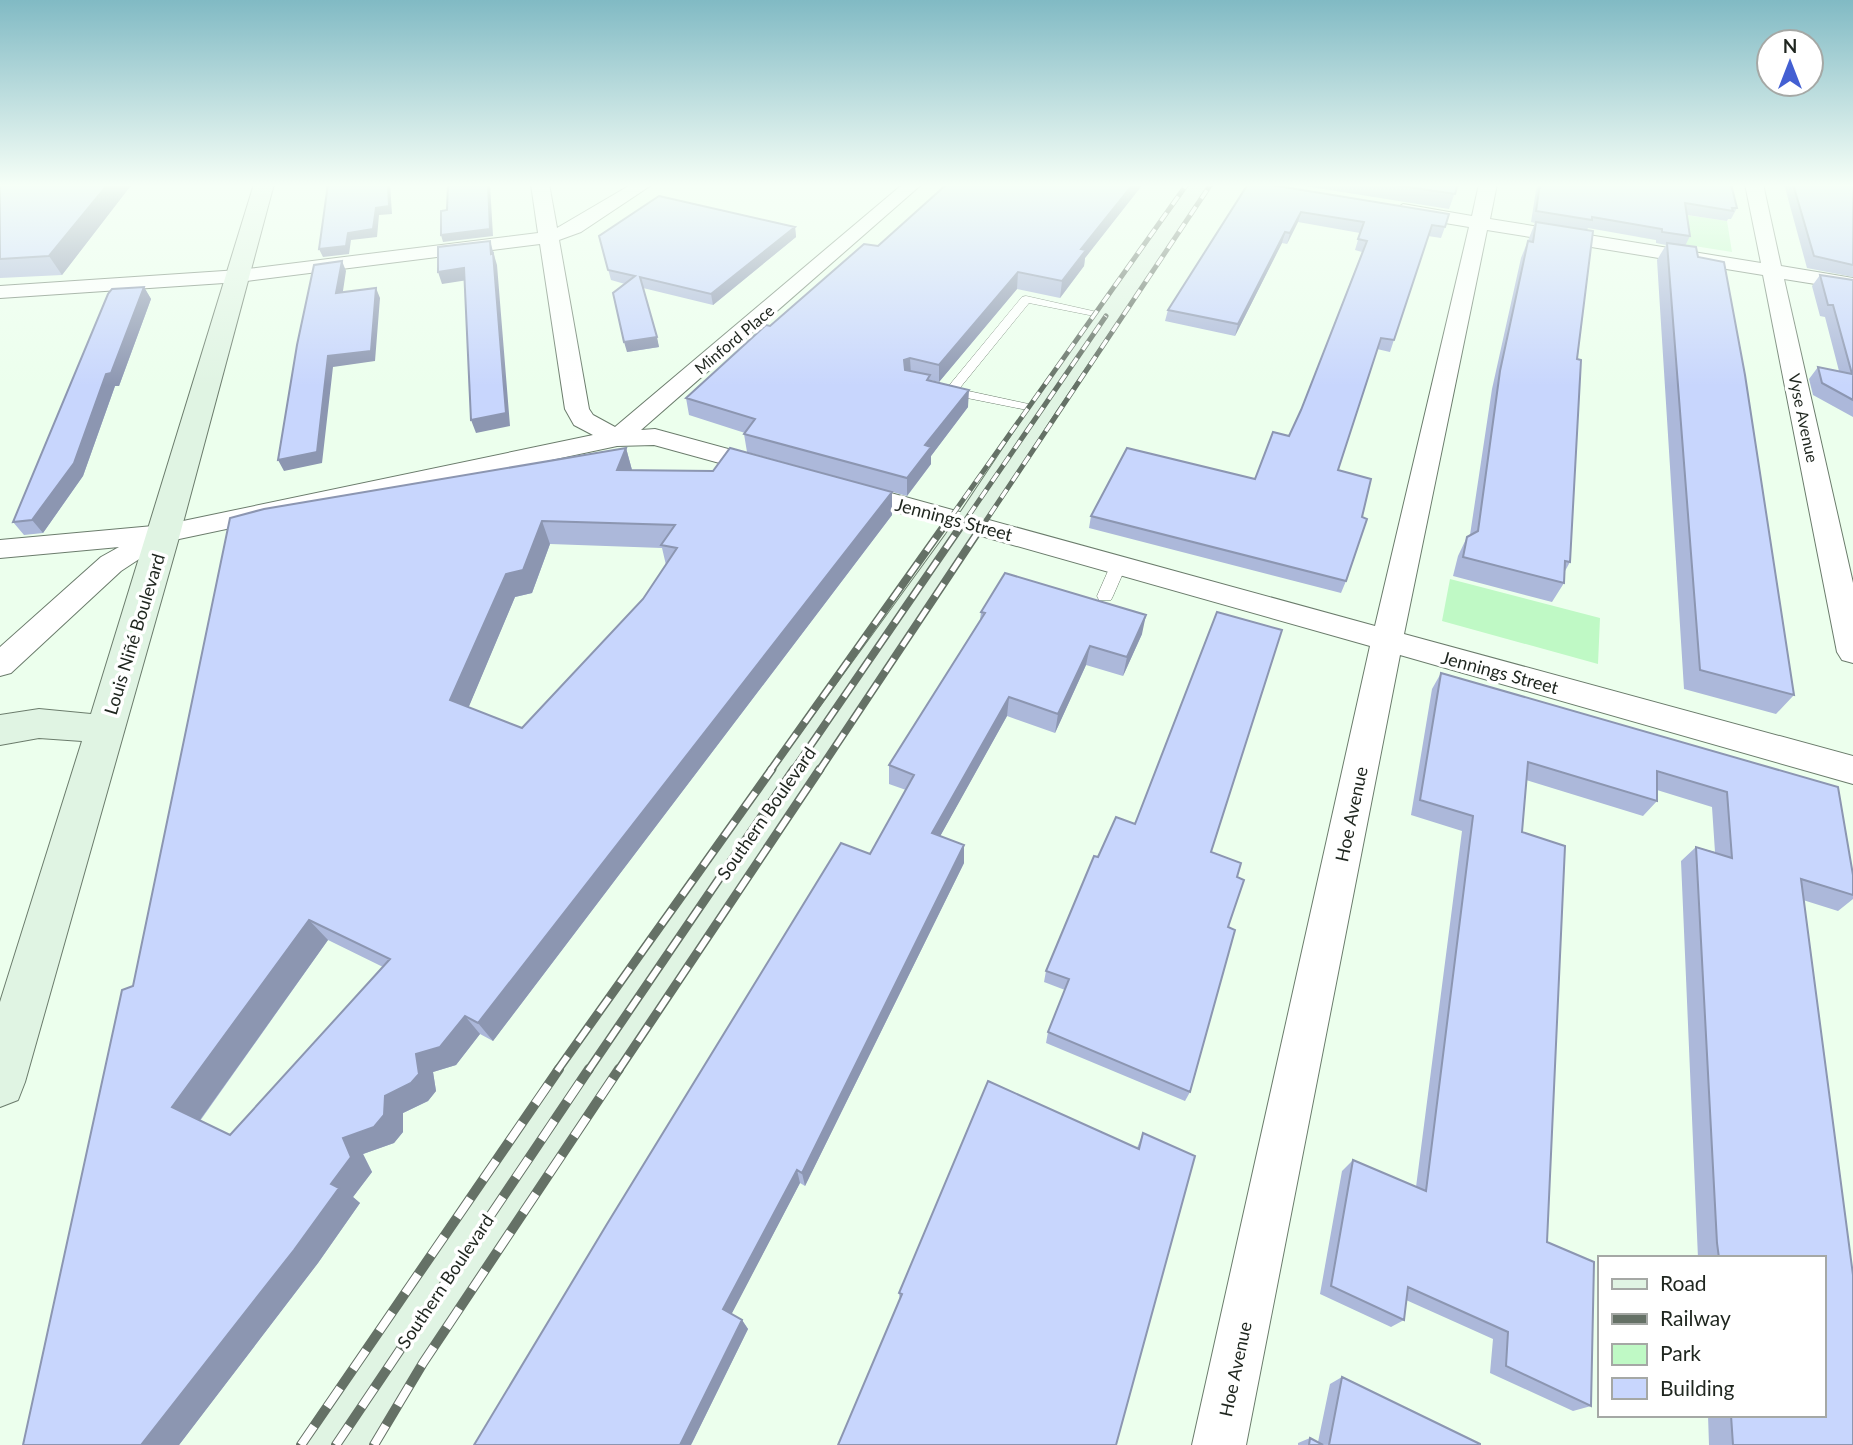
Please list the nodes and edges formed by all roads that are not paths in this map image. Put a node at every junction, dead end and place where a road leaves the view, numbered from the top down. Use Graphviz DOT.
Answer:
graph roads {
  1 [pos="246,251"];
  2 [pos="434,251"];
  3 [pos="551,251"];
  4 [pos="834,251"];
  5 [pos="1154,251"];
  6 [pos="1474,251"];
  7 [pos="1654,251"];
  8 [pos="1769,251"];
  9 [pos="1773,271"];
  10 [pos="239,276"];
  11 [pos="1853,284"];
  12 [pos="0,292"];
  13 [pos="1109,316"];
  14 [pos="1042,411"];
  15 [pos="617,438"];
  16 [pos="789,474"];
  17 [pos="829,485"];
  18 [pos="967,523"];
  19 [pos="164,534"];
  20 [pos="0,549"];
  21 [pos="1119,564"];
  22 [pos="1105,596"];
  23 [pos="1387,641"];
  24 [pos="1853,652"];
  25 [pos="0,665"];
  26 [pos="0,730"];
  27 [pos="105,732"];
  28 [pos="1853,770"];
  29 [pos="0,1082"];
  30 [pos="334,1445"];
  31 [pos="1219,1445"];
  1 -- 10 [label="main road, Louis Niñé Boulevard"];
  2 -- 10 [label="street"];
  3 -- 15 [label="street"];
  4 -- 15 [label="street, Minford Place"];
  5 -- 13 [label="main road, Southern Boulevard"];
  6 -- 23 [label="street, Hoe Avenue"];
  7 -- 9 [label="street"];
  8 -- 9 [label="street, Vyse Avenue"];
  9 -- 11 [label="street"];
  9 -- 24 [label="street, Vyse Avenue"];
  10 -- 12 [label="street"];
  10 -- 19 [label="main road, Louis Niñé Boulevard"];
  13 -- 14 [label="main road, Southern Boulevard"];
  13 -- 14 [label="lane"];
  14 -- 18 [label="main road, Southern Boulevard"];
  15 -- 16 [label="street"];
  15 -- 19 [label="street"];
  17 -- 18 [label="street, Jennings Street"];
  18 -- 21 [label="street, Jennings Street"];
  18 -- 30 [label="main road, Southern Boulevard"];
  19 -- 20 [label="street"];
  19 -- 25 [label="street"];
  19 -- 27 [label="main road, Louis Niñé Boulevard"];
  21 -- 22 [label="lane"];
  21 -- 23 [label="street, Jennings Street"];
  23 -- 28 [label="street, Jennings Street"];
  23 -- 31 [label="street, Hoe Avenue"];
  26 -- 27 [label="main road"];
  27 -- 29 [label="main road, Louis Niñé Boulevard"];
}
